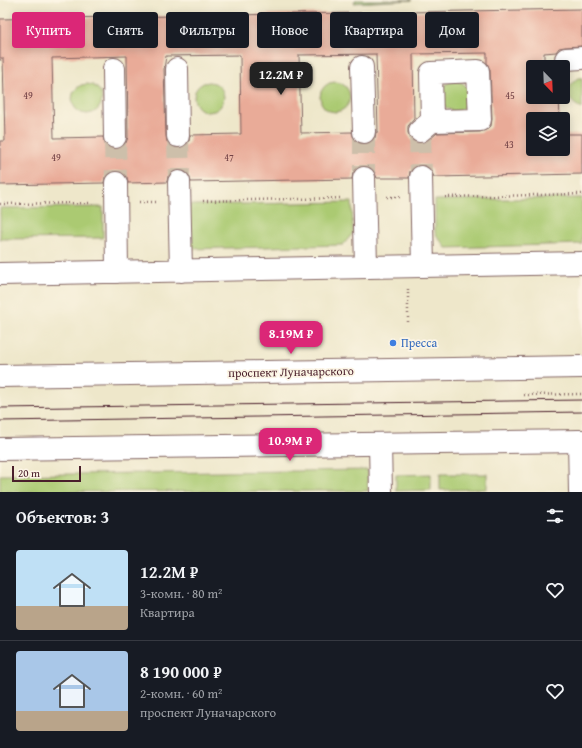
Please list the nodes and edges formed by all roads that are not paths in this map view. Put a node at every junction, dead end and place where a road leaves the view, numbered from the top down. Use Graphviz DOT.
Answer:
graph roads {
  1 [pos="362,68"];
  2 [pos="177,69"];
  3 [pos="114,70"];
  4 [pos="364,132"];
  5 [pos="178,136"];
  6 [pos="115,137"];
  7 [pos="421,187"];
  8 [pos="364,188"];
  9 [pos="179,192"];
  10 [pos="116,193"];
  11 [pos="582,263"];
  12 [pos="416,266"];
  13 [pos="366,268"];
  14 [pos="181,271"];
  15 [pos="117,272"];
  16 [pos="0,274"];
  17 [pos="582,367"];
  18 [pos="0,376"];
  19 [pos="581,441"];
  20 [pos="380,444"];
  21 [pos="0,449"];
  22 [pos="381,492"];
  23 [pos="580,492"];
  1 -- 4 [label="main road"];
  2 -- 5 [label="main road"];
  3 -- 6 [label="main road"];
  7 -- 12 [label="main road"];
  8 -- 13 [label="main road"];
  9 -- 14 [label="main road"];
  10 -- 15 [label="main road"];
  11 -- 12 [label="main road"];
  12 -- 13 [label="main road"];
  13 -- 14 [label="main road"];
  14 -- 15 [label="main road"];
  15 -- 16 [label="main road"];
  17 -- 18 [label="main road, проспект Луначарского"];
  19 -- 20 [label="main road"];
  19 -- 23 [label="main road"];
  20 -- 21 [label="main road"];
  20 -- 22 [label="main road"];
}
